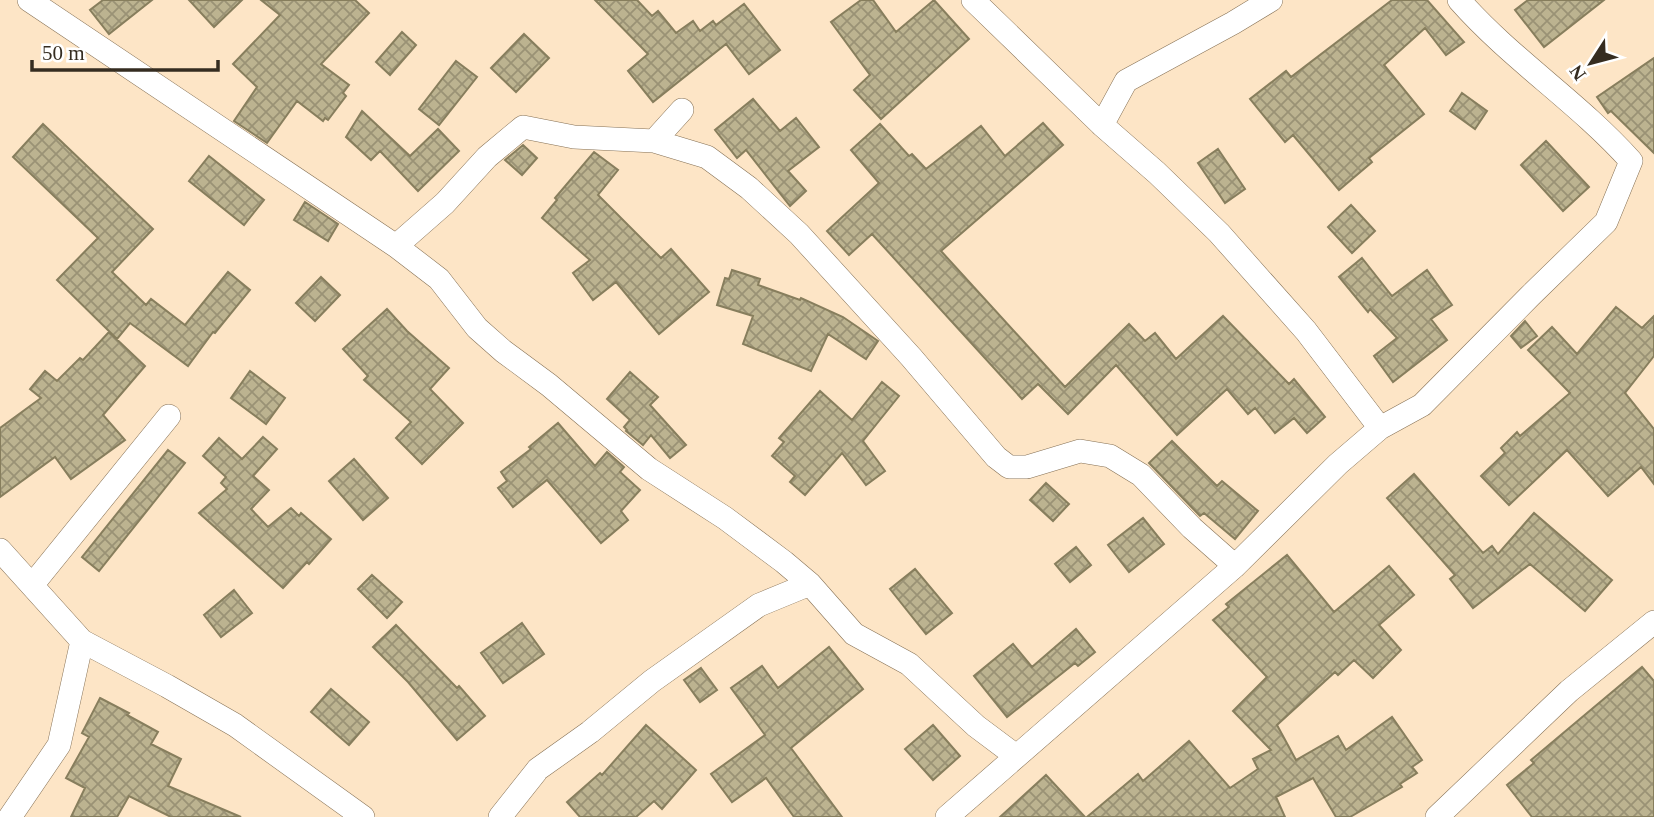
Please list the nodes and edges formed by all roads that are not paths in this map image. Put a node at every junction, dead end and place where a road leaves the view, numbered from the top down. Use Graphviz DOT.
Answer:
graph roads {
  1 [pos="29,0"];
  2 [pos="973,0"];
  3 [pos="1271,0"];
  4 [pos="1460,1"];
  5 [pos="682,110"];
  6 [pos="1102,125"];
  7 [pos="654,141"];
  8 [pos="396,246"];
  9 [pos="169,416"];
  10 [pos="1380,428"];
  11 [pos="0,550"];
  12 [pos="785,562"];
  13 [pos="1235,566"];
  14 [pos="33,584"];
  15 [pos="810,584"];
  16 [pos="760,605"];
  17 [pos="1654,622"];
  18 [pos="82,641"];
  19 [pos="1016,756"];
  20 [pos="10,817"];
  21 [pos="363,817"];
  22 [pos="500,817"];
  23 [pos="947,817"];
  24 [pos="1437,817"];
  1 -- 8 [label="street"];
  2 -- 6 [label="street"];
  3 -- 6 [label="street"];
  4 -- 10 [label="street"];
  5 -- 7 [label="street"];
  6 -- 10 [label="street"];
  7 -- 8 [label="street"];
  7 -- 13 [label="street"];
  8 -- 12 [label="street"];
  9 -- 14 [label="street"];
  10 -- 13 [label="street"];
  11 -- 14 [label="street"];
  12 -- 15 [label="street"];
  12 -- 16 [label="street"];
  13 -- 19 [label="street"];
  14 -- 18 [label="street"];
  15 -- 16 [label="street"];
  15 -- 19 [label="street"];
  16 -- 22 [label="street"];
  17 -- 24 [label="street"];
  18 -- 20 [label="street"];
  18 -- 21 [label="street"];
  19 -- 23 [label="street"];
}
